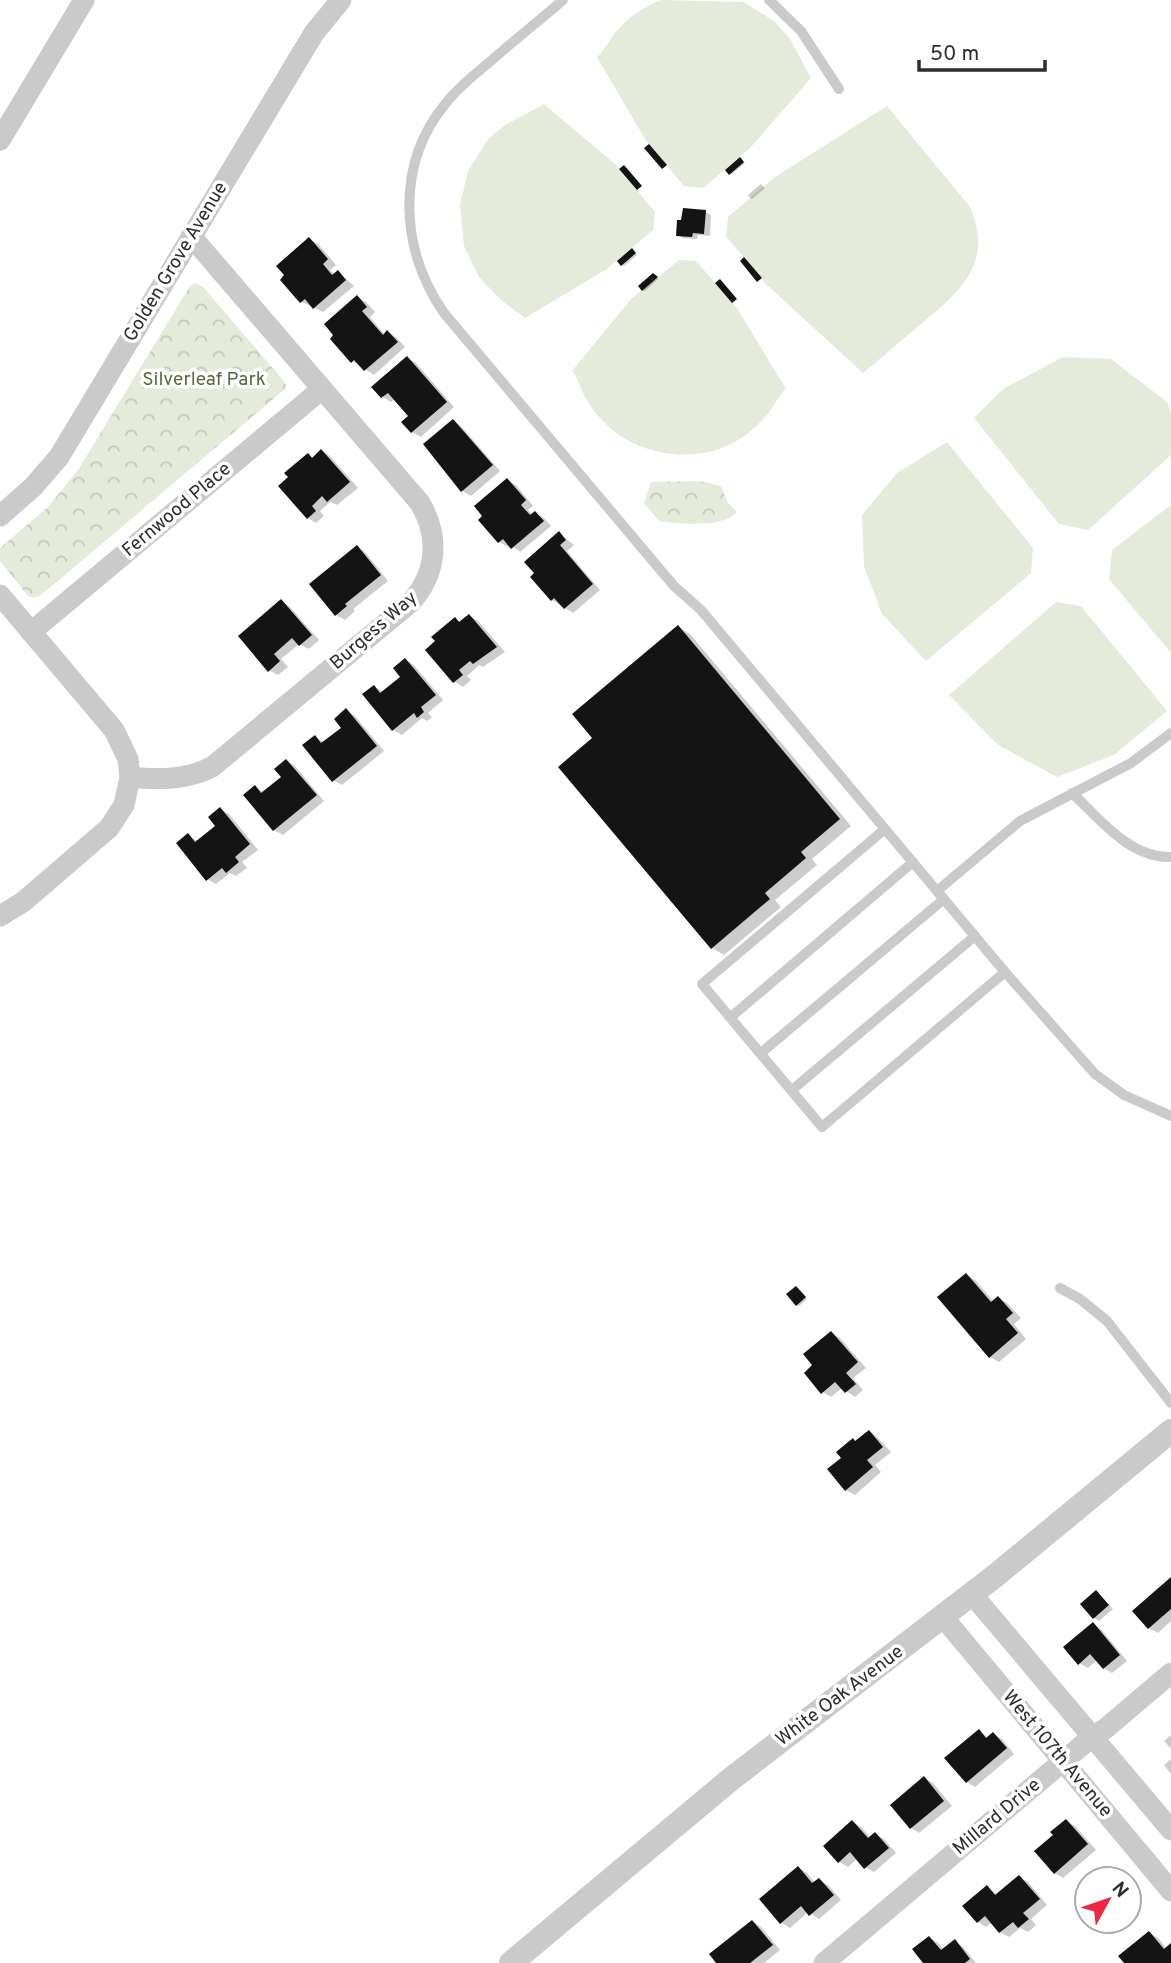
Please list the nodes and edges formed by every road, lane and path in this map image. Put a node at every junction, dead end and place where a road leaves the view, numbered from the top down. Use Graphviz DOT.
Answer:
graph roads {
  1 [pos="84,0"];
  2 [pos="341,0"];
  3 [pos="563,0"];
  4 [pos="769,0"];
  5 [pos="839,89"];
  6 [pos="0,140"];
  7 [pos="191,236"];
  8 [pos="322,388"];
  9 [pos="0,516"];
  10 [pos="0,596"];
  11 [pos="31,632"];
  12 [pos="1171,733"];
  13 [pos="130,777"];
  14 [pos="1072,793"];
  15 [pos="885,829"];
  16 [pos="1171,857"];
  17 [pos="913,862"];
  18 [pos="940,895"];
  19 [pos="0,916"];
  20 [pos="975,936"];
  21 [pos="1005,971"];
  22 [pos="731,1017"];
  23 [pos="761,1053"];
  24 [pos="792,1090"];
  25 [pos="1171,1116"];
  26 [pos="1060,1288"];
  27 [pos="1171,1403"];
  28 [pos="1171,1431"];
  29 [pos="972,1594"];
  30 [pos="943,1617"];
  31 [pos="1171,1673"];
  32 [pos="1093,1736"];
  33 [pos="1063,1761"];
  34 [pos="1171,1830"];
  35 [pos="1171,1891"];
  36 [pos="511,1963"];
  37 [pos="824,1963"];
  1 -- 6 [label="street"];
  2 -- 7 [label="street, Golden Grove Avenue"];
  3 -- 15 [label="lane"];
  4 -- 5 [label="lane"];
  7 -- 8 [label="street, Burgess Way"];
  7 -- 9 [label="street, Golden Grove Avenue"];
  8 -- 11 [label="street, Fernwood Place"];
  8 -- 13 [label="street, Burgess Way"];
  10 -- 11 [label="street"];
  11 -- 13 [label="street"];
  12 -- 14 [label="lane"];
  13 -- 19 [label="street"];
  14 -- 16 [label="lane"];
  14 -- 18 [label="lane"];
  15 -- 17 [label="lane"];
  15 -- 22 [label="lane"];
  17 -- 18 [label="lane"];
  17 -- 22 [label="lane"];
  18 -- 20 [label="lane"];
  18 -- 23 [label="lane"];
  20 -- 21 [label="lane"];
  20 -- 24 [label="lane"];
  21 -- 24 [label="lane"];
  21 -- 25 [label="lane"];
  22 -- 23 [label="lane"];
  23 -- 24 [label="lane"];
  26 -- 27 [label="lane"];
  28 -- 29 [label="street, White Oak Avenue"];
  29 -- 30 [label="street, White Oak Avenue"];
  29 -- 32 [label="street, West 107th Avenue"];
  30 -- 33 [label="street, West 107th Avenue"];
  30 -- 36 [label="street, White Oak Avenue"];
  31 -- 32 [label="street, Millard Drive"];
  32 -- 33 [label="street, Millard Drive"];
  32 -- 34 [label="street, West 107th Avenue"];
  33 -- 35 [label="street, West 107th Avenue"];
  33 -- 37 [label="street, Millard Drive"];
}
